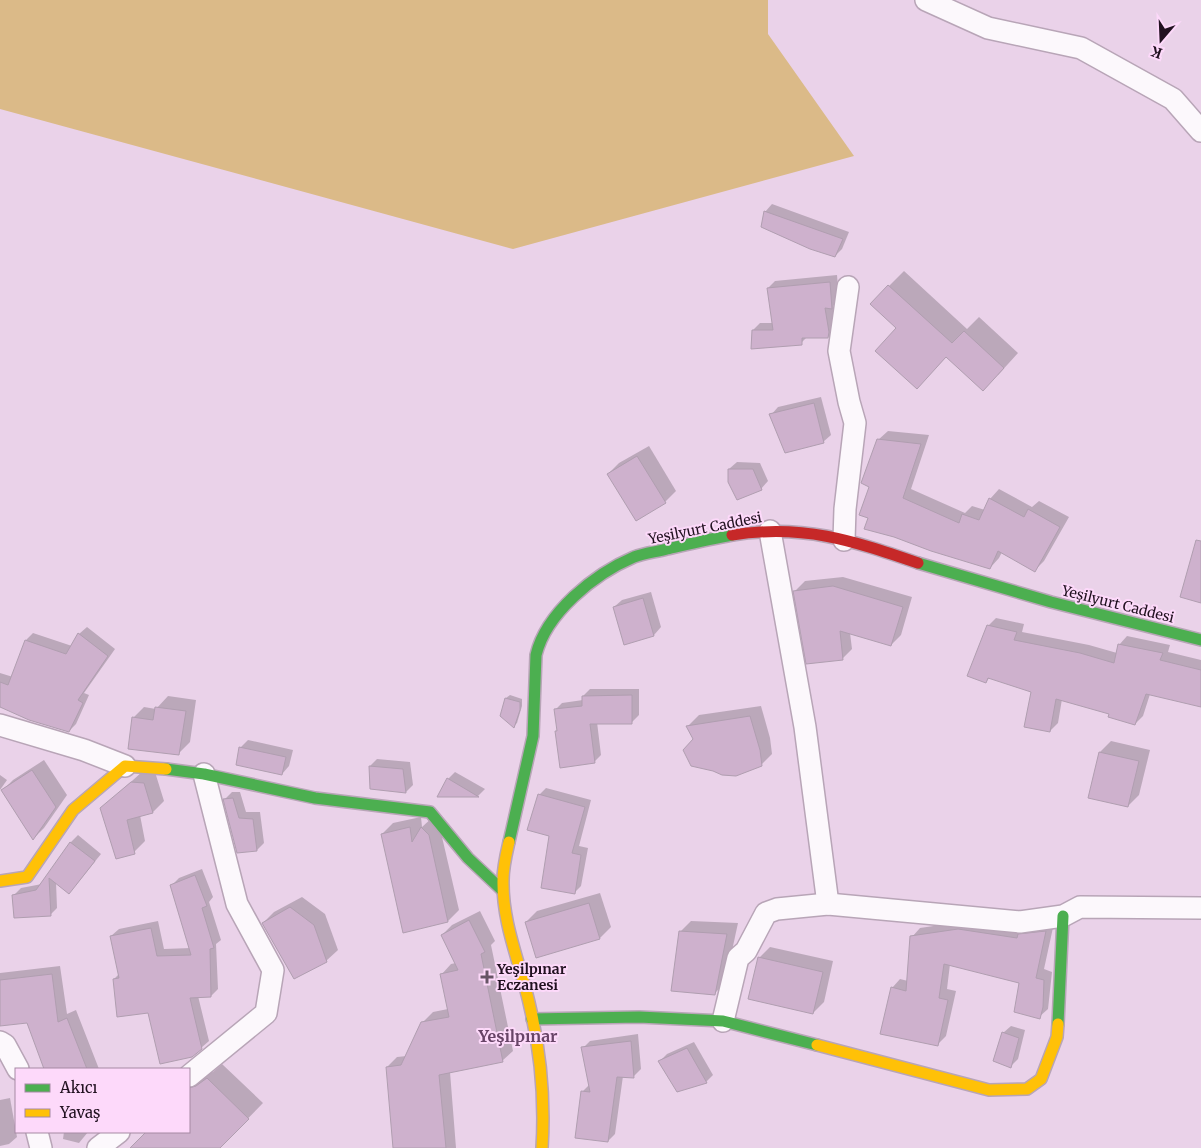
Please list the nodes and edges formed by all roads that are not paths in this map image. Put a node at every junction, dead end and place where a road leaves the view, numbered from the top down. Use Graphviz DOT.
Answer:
graph roads {
  1 [pos="926,0"];
  2 [pos="1201,131"];
  3 [pos="848,286"];
  4 [pos="770,531"];
  5 [pos="844,540"];
  6 [pos="1201,640"];
  7 [pos="0,725"];
  8 [pos="125,766"];
  9 [pos="204,774"];
  10 [pos="0,881"];
  11 [pos="502,890"];
  12 [pos="828,904"];
  13 [pos="1201,908"];
  14 [pos="1064,916"];
  15 [pos="532,1019"];
  16 [pos="723,1021"];
  17 [pos="0,1042"];
  18 [pos="17,1068"];
  19 [pos="190,1075"];
  20 [pos="37,1133"];
  21 [pos="118,1133"];
  22 [pos="41,1148"];
  23 [pos="98,1148"];
  24 [pos="542,1148"];
  1 -- 2 [label="street"];
  3 -- 5 [label="street"];
  4 -- 5 [label="street, Yeşilyurt Caddesi"];
  4 -- 11 [label="street, Yeşilyurt Caddesi"];
  4 -- 12 [label="street"];
  5 -- 6 [label="street, Yeşilyurt Caddesi"];
  7 -- 8 [label="street"];
  8 -- 9 [label="street"];
  8 -- 10 [label="street"];
  9 -- 11 [label="street"];
  9 -- 19 [label="street"];
  11 -- 15 [label="street, Yeşilyurt Caddesi"];
  12 -- 14 [label="street"];
  12 -- 16 [label="street"];
  13 -- 14 [label="street"];
  14 -- 16 [label="street"];
  15 -- 16 [label="street"];
  15 -- 24 [label="street, Yeşilyurt Caddesi"];
  17 -- 18 [label="street"];
  20 -- 22 [label="street"];
  21 -- 23 [label="street"];
}
